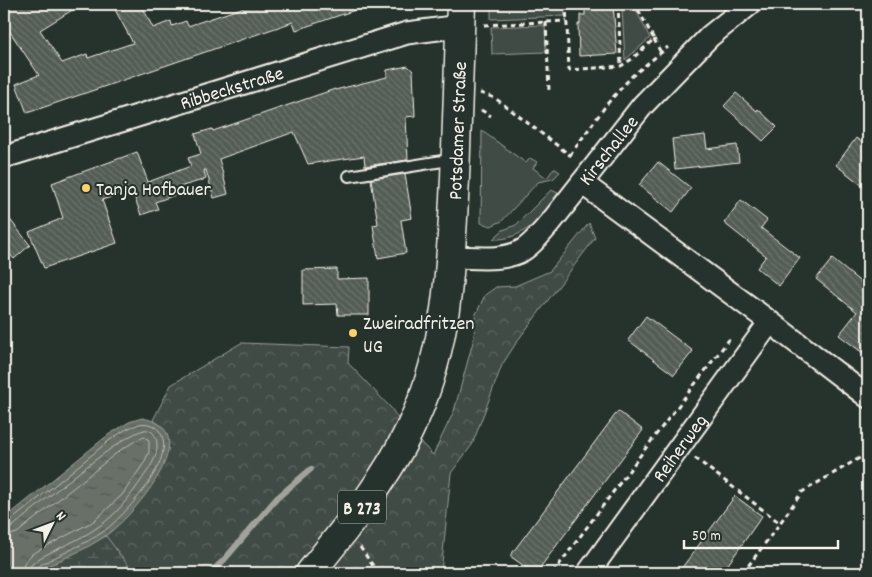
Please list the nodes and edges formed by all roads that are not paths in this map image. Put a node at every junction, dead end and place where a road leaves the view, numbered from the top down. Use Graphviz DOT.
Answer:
graph roads {
  1 [pos="750,4"];
  2 [pos="461,15"];
  3 [pos="4,157"];
  4 [pos="456,159"];
  5 [pos="350,176"];
  6 [pos="587,177"];
  7 [pos="452,257"];
  8 [pos="770,322"];
  9 [pos="868,398"];
  10 [pos="310,573"];
  11 [pos="588,573"];
  1 -- 6 [label="street, Kirschallee"];
  2 -- 3 [label="street, Ribbeckstraße"];
  2 -- 4 [label="main road, Potsdamer Straße / B 273"];
  4 -- 5 [label="lane"];
  4 -- 7 [label="main road, Potsdamer Straße / B 273"];
  6 -- 7 [label="street, Kirschallee"];
  6 -- 8 [label="street"];
  7 -- 10 [label="main road, B 273"];
  8 -- 9 [label="street"];
  8 -- 11 [label="street, Reiherweg"];
}
